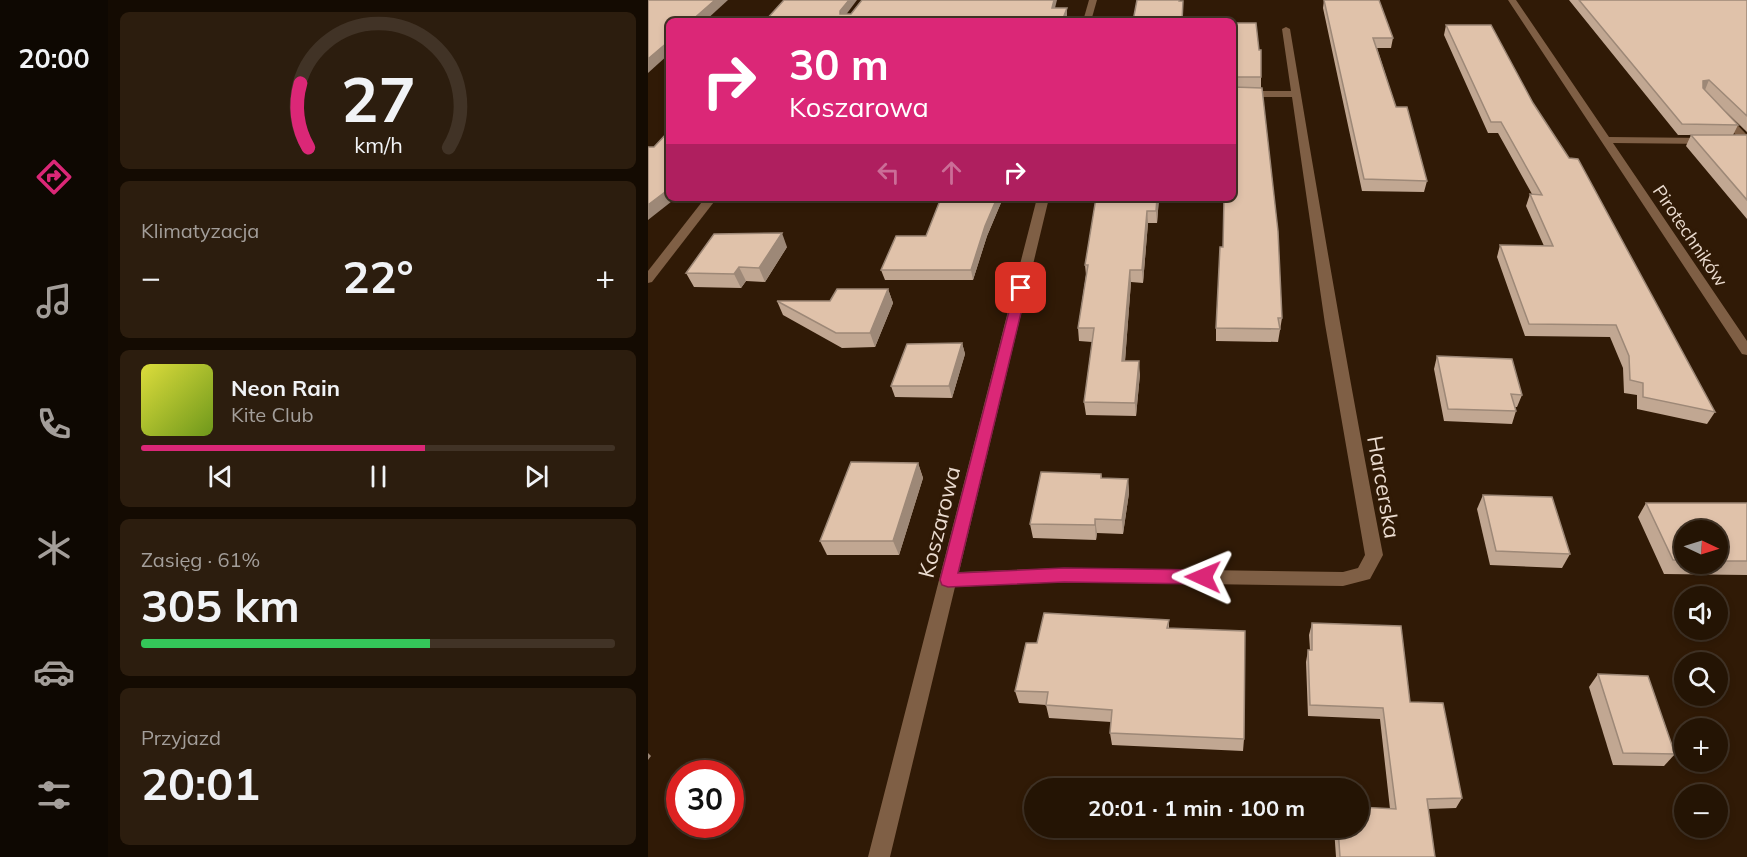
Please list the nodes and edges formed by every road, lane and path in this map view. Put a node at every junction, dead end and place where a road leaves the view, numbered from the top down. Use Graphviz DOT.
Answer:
graph roads {
  1 [pos="1093,0"];
  2 [pos="1512,0"];
  3 [pos="1088,18"];
  4 [pos="1286,29"];
  5 [pos="1236,94"];
  6 [pos="1297,94"];
  7 [pos="1711,102"];
  8 [pos="1606,140"];
  9 [pos="1723,141"];
  10 [pos="1735,141"];
  11 [pos="1747,141"];
  12 [pos="709,201"];
  13 [pos="1042,201"];
  14 [pos="648,279"];
  15 [pos="1747,351"];
  16 [pos="948,580"];
  17 [pos="879,857"];
  1 -- 3 [label="street"];
  2 -- 8 [label="street, Pirotechników"];
  4 -- 6 [label="street, Harcerska"];
  5 -- 6 [label="street"];
  6 -- 16 [label="street, Harcerska"];
  7 -- 11 [label="street"];
  8 -- 9 [label="street"];
  8 -- 15 [label="street, Pirotechników"];
  10 -- 11 [label="street"];
  12 -- 14 [label="street"];
  13 -- 16 [label="street, Koszarowa"];
  16 -- 17 [label="street, Koszarowa"];
}
